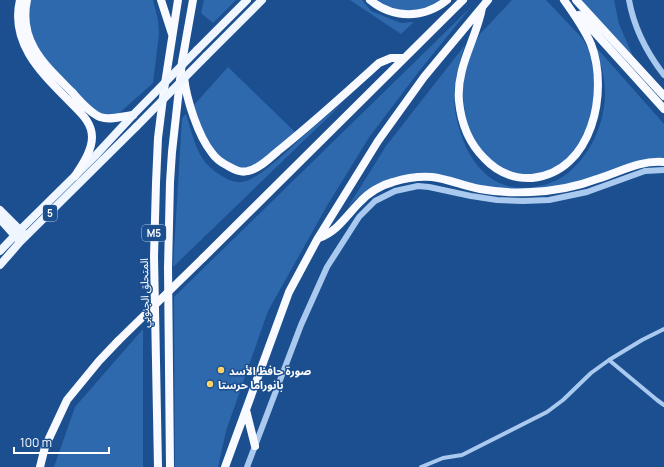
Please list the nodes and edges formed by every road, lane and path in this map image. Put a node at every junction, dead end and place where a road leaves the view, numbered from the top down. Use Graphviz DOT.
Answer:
graph roads {
  1 [pos="20,0"];
  2 [pos="27,0"];
  3 [pos="161,0"];
  4 [pos="178,0"];
  5 [pos="193,0"];
  6 [pos="247,0"];
  7 [pos="262,0"];
  8 [pos="370,0"];
  9 [pos="446,0"];
  10 [pos="463,0"];
  11 [pos="565,0"];
  12 [pos="576,0"];
  13 [pos="629,0"];
  14 [pos="485,3"];
  15 [pos="172,35"];
  16 [pos="404,58"];
  17 [pos="182,62"];
  18 [pos="664,76"];
  19 [pos="664,96"];
  20 [pos="664,108"];
  21 [pos="133,115"];
  22 [pos="98,159"];
  23 [pos="664,162"];
  24 [pos="664,170"];
  25 [pos="75,176"];
  26 [pos="0,210"];
  27 [pos="0,219"];
  28 [pos="17,232"];
  29 [pos="318,238"];
  30 [pos="23,239"];
  31 [pos="0,251"];
  32 [pos="0,265"];
  33 [pos="664,330"];
  34 [pos="608,360"];
  35 [pos="664,405"];
  36 [pos="246,410"];
  37 [pos="255,446"];
  38 [pos="40,467"];
  39 [pos="158,467"];
  40 [pos="170,467"];
  41 [pos="225,467"];
  42 [pos="247,467"];
  43 [pos="421,467"];
  1 -- 25 [label="highway"];
  2 -- 21 [label="highway"];
  3 -- 15 [label="highway"];
  4 -- 15 [label="highway, المتحلق الجنوبي / M5"];
  5 -- 17 [label="highway, M5"];
  6 -- 21 [label="main road, 5, bridge"];
  7 -- 22 [label="main road, 5, bridge"];
  8 -- 9 [label="highway"];
  10 -- 16 [label="highway"];
  11 -- 14 [label="highway"];
  11 -- 20 [label="highway"];
  12 -- 19 [label="highway"];
  13 -- 18 [label="street"];
  14 -- 29 [label="highway"];
  15 -- 39 [label="highway, المتحلق الجنوبي / M5"];
  16 -- 17 [label="highway"];
  16 -- 38 [label="highway, bridge"];
  17 -- 40 [label="highway, M5"];
  21 -- 22 [label="main road, 5"];
  22 -- 25 [label="main road, 5"];
  22 -- 30 [label="main road, 5"];
  23 -- 29 [label="highway"];
  24 -- 37 [label="street"];
  25 -- 28 [label="main road, 5"];
  26 -- 28 [label="main road"];
  27 -- 28 [label="main road"];
  28 -- 30 [label="main road"];
  28 -- 31 [label="main road, 5"];
  29 -- 36 [label="highway"];
  30 -- 32 [label="main road, 5"];
  33 -- 34 [label="street"];
  34 -- 35 [label="street"];
  34 -- 43 [label="street"];
  36 -- 37 [label="highway"];
  36 -- 41 [label="highway"];
  37 -- 42 [label="street"];
}
